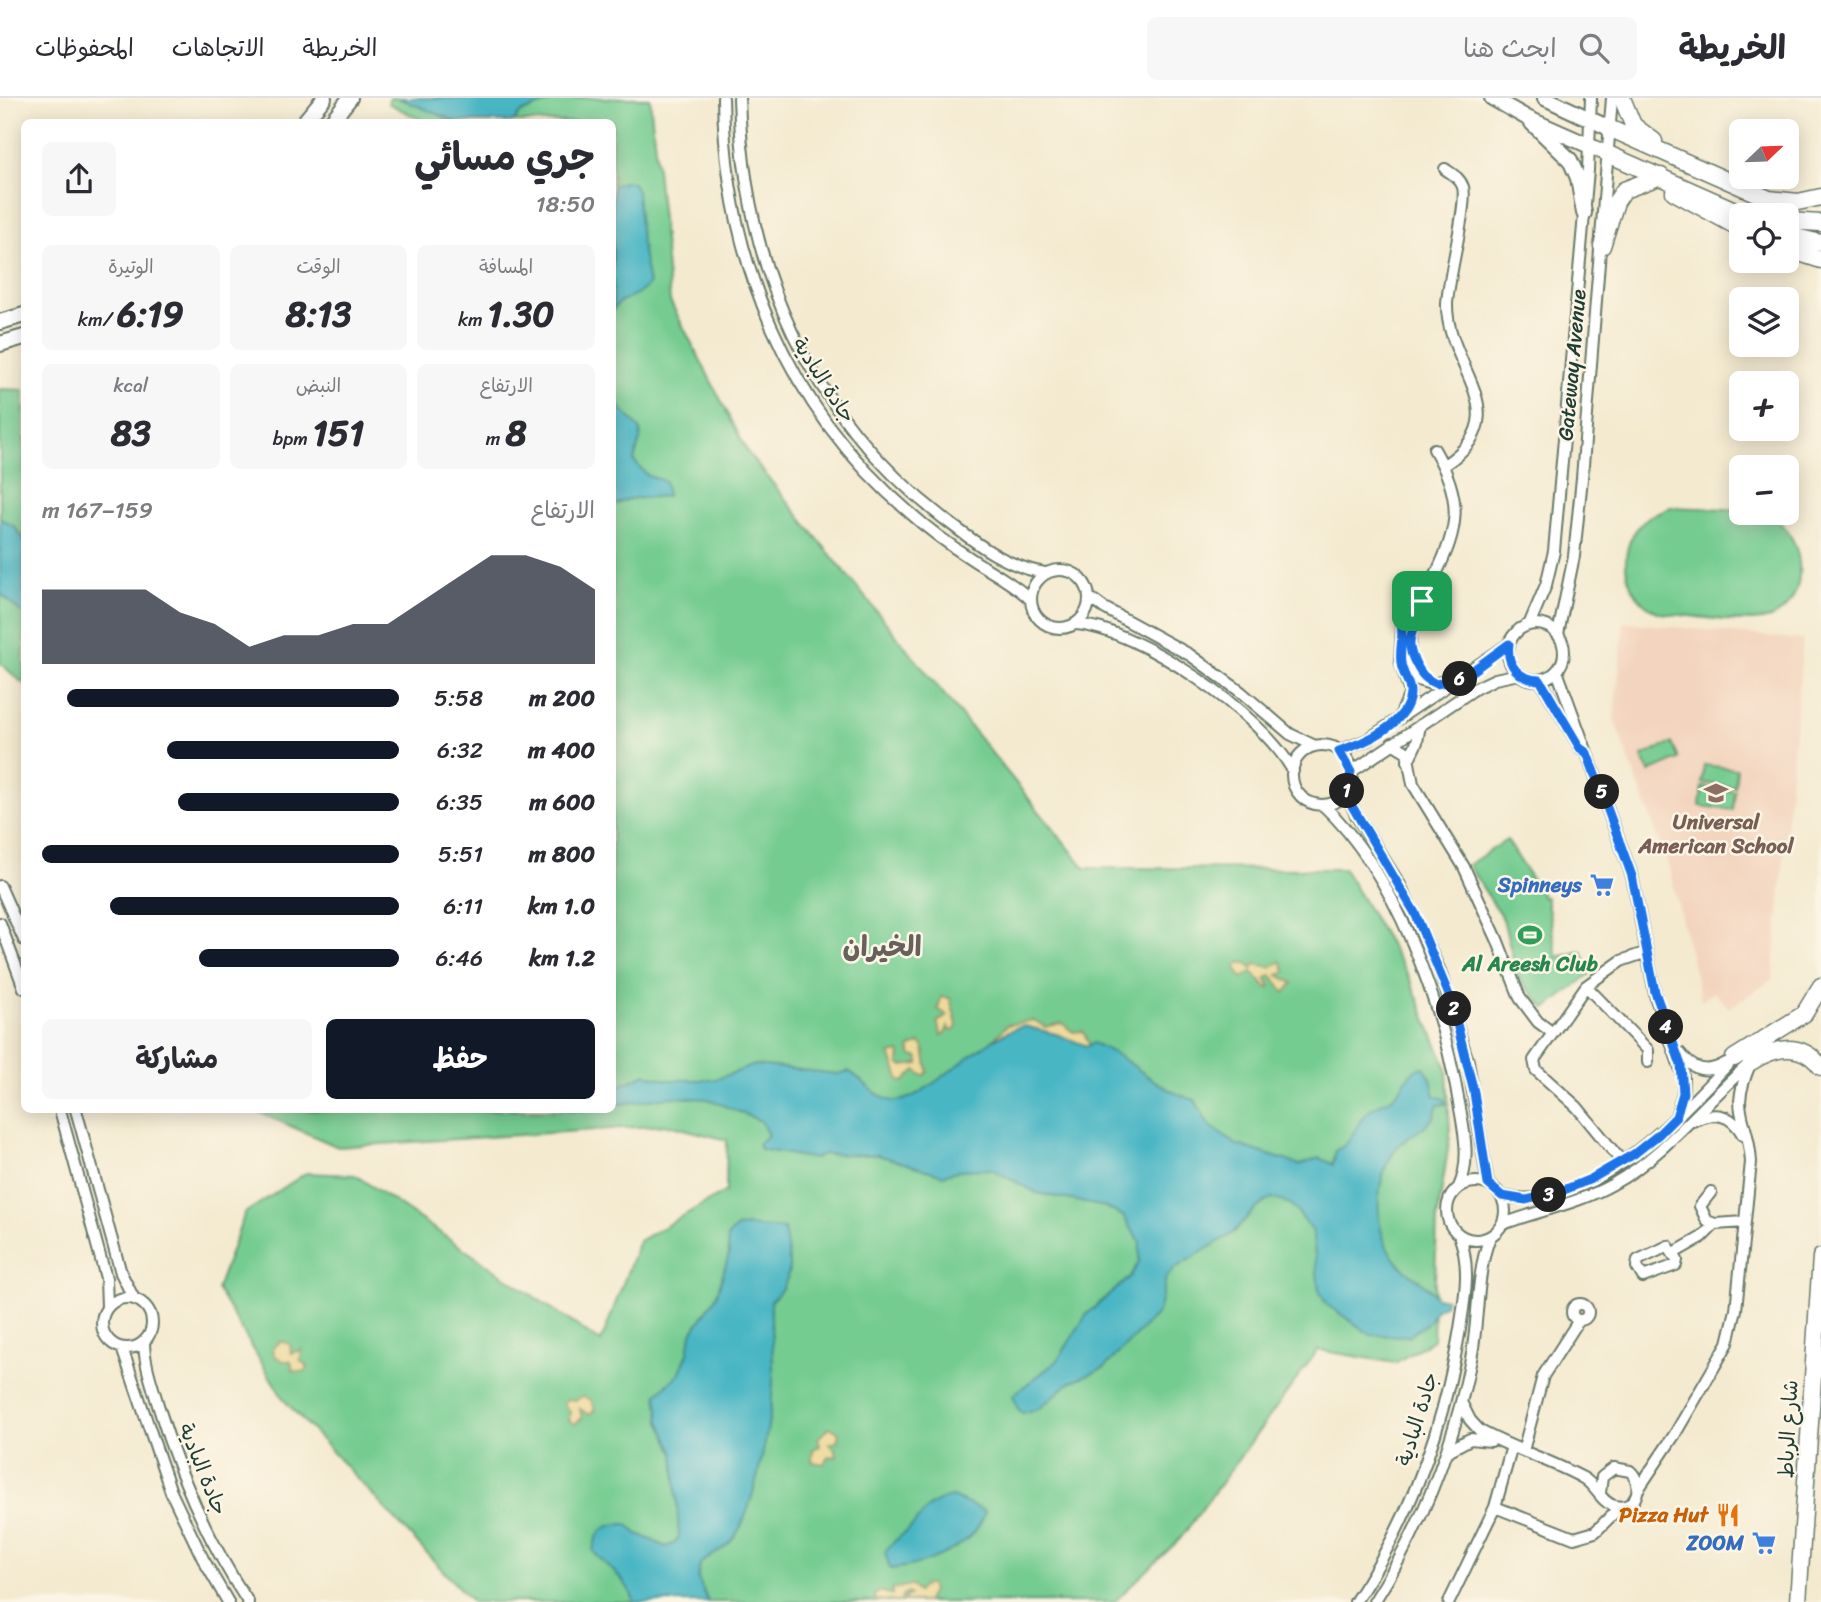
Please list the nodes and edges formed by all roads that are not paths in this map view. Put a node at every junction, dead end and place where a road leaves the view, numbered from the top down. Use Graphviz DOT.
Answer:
graph roads {
  1 [pos="324,98"];
  2 [pos="350,98"];
  3 [pos="723,98"];
  4 [pos="739,98"];
  5 [pos="1492,98"];
  6 [pos="1545,98"];
  7 [pos="1591,98"];
  8 [pos="1612,98"];
  9 [pos="1622,98"];
  10 [pos="306,119"];
  11 [pos="333,119"];
  12 [pos="1529,119"];
  13 [pos="1591,119"];
  14 [pos="1609,128"];
  15 [pos="1590,146"];
  16 [pos="1608,154"];
  17 [pos="1675,158"];
  18 [pos="1444,169"];
  19 [pos="1663,177"];
  20 [pos="1821,197"];
  21 [pos="1729,207"];
  22 [pos="1584,213"];
  23 [pos="1729,222"];
  24 [pos="1799,222"];
  25 [pos="1821,223"];
  26 [pos="1799,238"];
  27 [pos="1821,243"];
  28 [pos="1602,246"];
  29 [pos="1799,253"];
  30 [pos="1821,260"];
  31 [pos="21,316"];
  32 [pos="0,322"];
  33 [pos="21,338"];
  34 [pos="0,344"];
  35 [pos="823,418"];
  36 [pos="862,442"];
  37 [pos="1434,449"];
  38 [pos="1444,465"];
  39 [pos="1045,573"];
  40 [pos="1089,597"];
  41 [pos="1030,599"];
  42 [pos="1075,624"];
  43 [pos="1408,625"];
  44 [pos="1529,625"];
  45 [pos="1558,634"];
  46 [pos="1509,644"];
  47 [pos="1558,671"];
  48 [pos="1519,674"];
  49 [pos="1461,679"];
  50 [pos="1540,680"];
  51 [pos="1399,719"];
  52 [pos="1420,725"];
  53 [pos="1392,743"];
  54 [pos="1315,746"];
  55 [pos="1339,751"];
  56 [pos="1587,753"];
  57 [pos="1408,761"];
  58 [pos="1293,771"];
  59 [pos="1351,772"];
  60 [pos="1346,792"];
  61 [pos="1323,805"];
  62 [pos="0,886"];
  63 [pos="0,923"];
  64 [pos="21,933"];
  65 [pos="1648,955"];
  66 [pos="21,980"];
  67 [pos="1586,986"];
  68 [pos="1821,986"];
  69 [pos="1531,1014"];
  70 [pos="1561,1019"];
  71 [pos="1553,1032"];
  72 [pos="1672,1042"];
  73 [pos="1734,1058"];
  74 [pos="1648,1062"];
  75 [pos="1751,1062"];
  76 [pos="1821,1067"];
  77 [pos="61,1113"];
  78 [pos="77,1113"];
  79 [pos="1680,1121"];
  80 [pos="1750,1146"];
  81 [pos="1622,1162"];
  82 [pos="1488,1184"];
  83 [pos="1459,1187"];
  84 [pos="1711,1192"];
  85 [pos="1502,1196"];
  86 [pos="1745,1222"];
  87 [pos="1503,1224"];
  88 [pos="1715,1224"];
  89 [pos="1459,1235"];
  90 [pos="1490,1237"];
  91 [pos="1674,1254"];
  92 [pos="1821,1257"];
  93 [pos="134,1299"];
  94 [pos="107,1307"];
  95 [pos="1579,1320"];
  96 [pos="144,1341"];
  97 [pos="122,1348"];
  98 [pos="1461,1401"];
  99 [pos="1515,1448"];
  100 [pos="1446,1452"];
  101 [pos="1660,1457"];
  102 [pos="1571,1471"];
  103 [pos="1630,1471"];
  104 [pos="1605,1473"];
  105 [pos="1639,1488"];
  106 [pos="1602,1496"];
  107 [pos="1494,1507"];
  108 [pos="1620,1507"];
  109 [pos="1591,1533"];
  110 [pos="229,1602"];
  111 [pos="248,1602"];
  112 [pos="1355,1602"];
  113 [pos="1374,1602"];
  114 [pos="1449,1602"];
  115 [pos="1798,1602"];
  1 -- 10 [label="main road"];
  2 -- 11 [label="main road"];
  3 -- 35 [label="street, جادة البادية"];
  4 -- 36 [label="street, جادة البادية"];
  5 -- 12 [label="main road"];
  6 -- 13 [label="main road"];
  7 -- 13 [label="street, Gateway Avenue"];
  8 -- 14 [label="street, Gateway Avenue"];
  9 -- 17 [label="highway"];
  12 -- 15 [label="main road"];
  12 -- 22 [label="main road"];
  13 -- 14 [label="main road"];
  13 -- 15 [label="street, Gateway Avenue"];
  14 -- 16 [label="street, Gateway Avenue"];
  14 -- 17 [label="highway"];
  15 -- 16 [label="main road"];
  15 -- 22 [label="street, Gateway Avenue"];
  16 -- 19 [label="highway"];
  16 -- 28 [label="street, Gateway Avenue"];
  17 -- 20 [label="highway"];
  18 -- 38 [label="street"];
  19 -- 21 [label="highway"];
  19 -- 23 [label="highway"];
  19 -- 28 [label="highway"];
  22 -- 44 [label="street, Gateway Avenue"];
  24 -- 25 [label="highway"];
  26 -- 27 [label="highway"];
  28 -- 45 [label="street, Gateway Avenue"];
  29 -- 30 [label="highway"];
  31 -- 32 [label="main road"];
  33 -- 34 [label="main road"];
  35 -- 36 [label="street"];
  35 -- 41 [label="street, جادة البادية"];
  36 -- 39 [label="street, جادة البادية"];
  37 -- 38 [label="street"];
  38 -- 43 [label="street"];
  39 -- 40 [label="street"];
  39 -- 41 [label="street"];
  40 -- 42 [label="street"];
  40 -- 54 [label="street"];
  41 -- 42 [label="street"];
  42 -- 58 [label="street"];
  43 -- 49 [label="street"];
  43 -- 51 [label="street"];
  44 -- 45 [label="street"];
  44 -- 46 [label="street"];
  45 -- 47 [label="street"];
  46 -- 48 [label="street"];
  46 -- 49 [label="street"];
  47 -- 50 [label="street"];
  47 -- 56 [label="street"];
  48 -- 50 [label="street"];
  48 -- 52 [label="street"];
  49 -- 51 [label="street"];
  50 -- 56 [label="street"];
  51 -- 55 [label="street"];
  52 -- 53 [label="street"];
  52 -- 57 [label="street"];
  53 -- 57 [label="street"];
  53 -- 59 [label="street"];
  54 -- 55 [label="street"];
  54 -- 58 [label="street"];
  55 -- 59 [label="street"];
  56 -- 65 [label="street"];
  57 -- 69 [label="street"];
  58 -- 61 [label="street"];
  59 -- 60 [label="street"];
  60 -- 61 [label="street"];
  60 -- 82 [label="street"];
  61 -- 83 [label="street"];
  62 -- 64 [label="street"];
  63 -- 66 [label="street"];
  65 -- 67 [label="street"];
  65 -- 72 [label="street"];
  67 -- 70 [label="street"];
  67 -- 74 [label="street"];
  68 -- 73 [label="highway"];
  69 -- 70 [label="street"];
  69 -- 71 [label="street"];
  70 -- 71 [label="street"];
  71 -- 81 [label="street"];
  72 -- 73 [label="street"];
  72 -- 79 [label="street"];
  73 -- 79 [label="street"];
  75 -- 76 [label="highway"];
  75 -- 79 [label="street"];
  75 -- 80 [label="street"];
  77 -- 94 [label="street"];
  78 -- 93 [label="street"];
  79 -- 80 [label="street"];
  79 -- 81 [label="street"];
  79 -- 87 [label="street"];
  80 -- 86 [label="street"];
  81 -- 85 [label="street"];
  82 -- 83 [label="street"];
  82 -- 85 [label="street"];
  83 -- 89 [label="street"];
  84 -- 88 [label="street"];
  85 -- 87 [label="street"];
  86 -- 88 [label="street"];
  86 -- 101 [label="street"];
  87 -- 90 [label="street"];
  88 -- 91 [label="street"];
  89 -- 90 [label="street"];
  89 -- 112 [label="street, جادة البادية"];
  90 -- 98 [label="street, جادة البادية"];
  92 -- 115 [label="highway, شارع الرباط"];
  93 -- 94 [label="street"];
  93 -- 96 [label="street"];
  94 -- 97 [label="street"];
  95 -- 99 [label="street"];
  96 -- 97 [label="street"];
  96 -- 111 [label="street, جادة البادية"];
  97 -- 110 [label="street, جادة البادية"];
  98 -- 99 [label="street"];
  98 -- 100 [label="street, جادة البادية"];
  99 -- 100 [label="street"];
  99 -- 102 [label="street"];
  99 -- 107 [label="street"];
  100 -- 113 [label="street, جادة البادية"];
  101 -- 103 [label="street"];
  101 -- 105 [label="street"];
  102 -- 104 [label="street"];
  102 -- 106 [label="street"];
  103 -- 104 [label="street"];
  103 -- 105 [label="street"];
  104 -- 106 [label="street"];
  105 -- 108 [label="street"];
  106 -- 108 [label="street"];
  106 -- 109 [label="street"];
  107 -- 109 [label="street"];
  107 -- 114 [label="street"];
  108 -- 109 [label="street"];
}
